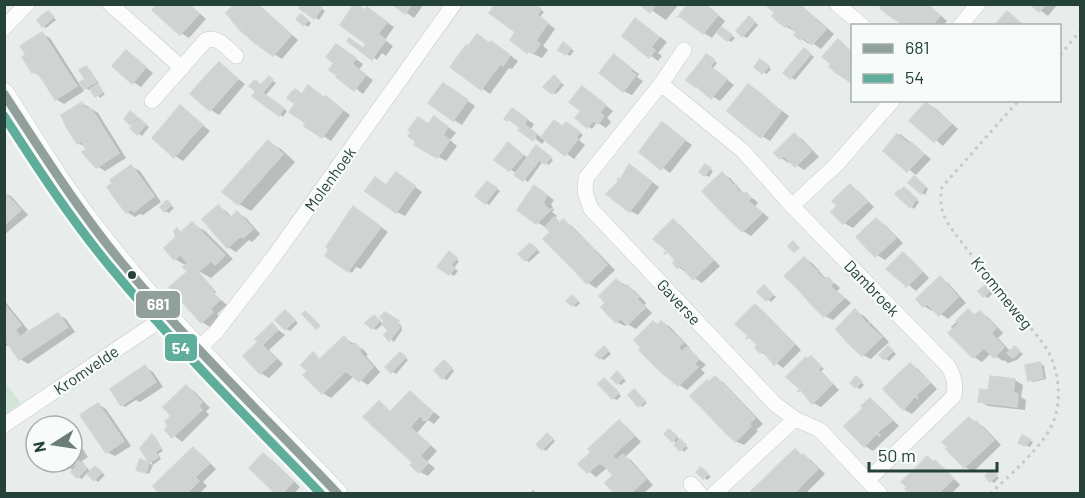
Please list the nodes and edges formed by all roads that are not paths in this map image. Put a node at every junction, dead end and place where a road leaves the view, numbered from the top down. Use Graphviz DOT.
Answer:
graph roads {
  1 [pos="27,4"];
  2 [pos="110,4"];
  3 [pos="454,4"];
  4 [pos="837,4"];
  5 [pos="978,4"];
  6 [pos="861,24"];
  7 [pos="962,24"];
  8 [pos="4,28"];
  9 [pos="684,50"];
  10 [pos="236,56"];
  11 [pos="182,68"];
  12 [pos="661,84"];
  13 [pos="4,93"];
  14 [pos="152,101"];
  15 [pos="891,102"];
  16 [pos="792,206"];
  17 [pos="168,315"];
  18 [pos="199,348"];
  19 [pos="795,419"];
  20 [pos="4,425"];
  21 [pos="868,480"];
  22 [pos="338,494"];
  23 [pos="714,494"];
  24 [pos="880,494"];
  1 -- 8 [label="street"];
  2 -- 11 [label="street"];
  3 -- 18 [label="street, Molenhoek"];
  4 -- 6 [label="street"];
  5 -- 7 [label="street"];
  9 -- 12 [label="street, Gaverse"];
  10 -- 11 [label="street"];
  11 -- 14 [label="street"];
  12 -- 16 [label="street"];
  12 -- 19 [label="street, Gaverse"];
  13 -- 17 [label="street"];
  15 -- 16 [label="street"];
  16 -- 21 [label="street, Dambroek"];
  17 -- 18 [label="street"];
  17 -- 20 [label="street, Kromvelde"];
  18 -- 22 [label="street"];
  19 -- 21 [label="street, Gaverse"];
  19 -- 23 [label="street"];
  21 -- 24 [label="street, Gaverse"];
}
